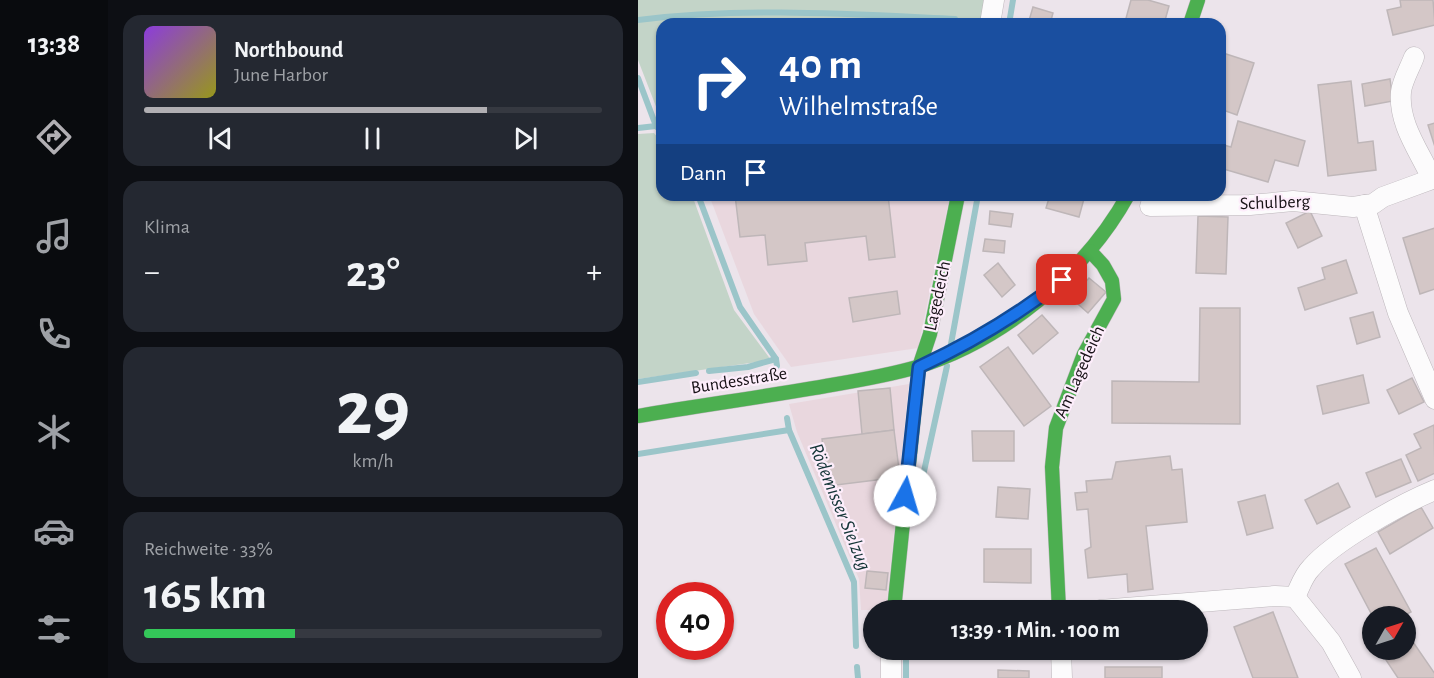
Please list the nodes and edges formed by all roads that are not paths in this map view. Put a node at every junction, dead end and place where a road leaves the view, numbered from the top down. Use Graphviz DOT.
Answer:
graph roads {
  1 [pos="994,0"];
  2 [pos="1198,0"];
  3 [pos="991,18"];
  4 [pos="1192,18"];
  5 [pos="1414,57"];
  6 [pos="1433,178"];
  7 [pos="957,201"];
  8 [pos="1124,201"];
  9 [pos="1364,205"];
  10 [pos="1150,206"];
  11 [pos="1090,251"];
  12 [pos="919,367"];
  13 [pos="1434,399"];
  14 [pos="638,416"];
  15 [pos="1434,490"];
  16 [pos="1295,597"];
  17 [pos="895,600"];
  18 [pos="1059,600"];
  19 [pos="1208,601"];
  20 [pos="891,660"];
  21 [pos="1061,660"];
  22 [pos="891,678"];
  23 [pos="1062,678"];
  24 [pos="1351,678"];
  1 -- 3 [label="street"];
  2 -- 4 [label="street"];
  5 -- 6 [label="street, Schulberg"];
  6 -- 9 [label="street, Schulberg"];
  7 -- 12 [label="street, Lagedeich"];
  8 -- 11 [label="street, Bundesstraße"];
  9 -- 10 [label="street, Schulberg"];
  9 -- 13 [label="street"];
  11 -- 12 [label="street, Bundesstraße"];
  11 -- 18 [label="street, Am Lagedeich"];
  12 -- 14 [label="street, Bundesstraße"];
  12 -- 17 [label="street, Lagedeich"];
  15 -- 16 [label="street"];
  16 -- 19 [label="street"];
  16 -- 24 [label="street"];
  20 -- 22 [label="street"];
  21 -- 23 [label="street"];
}
